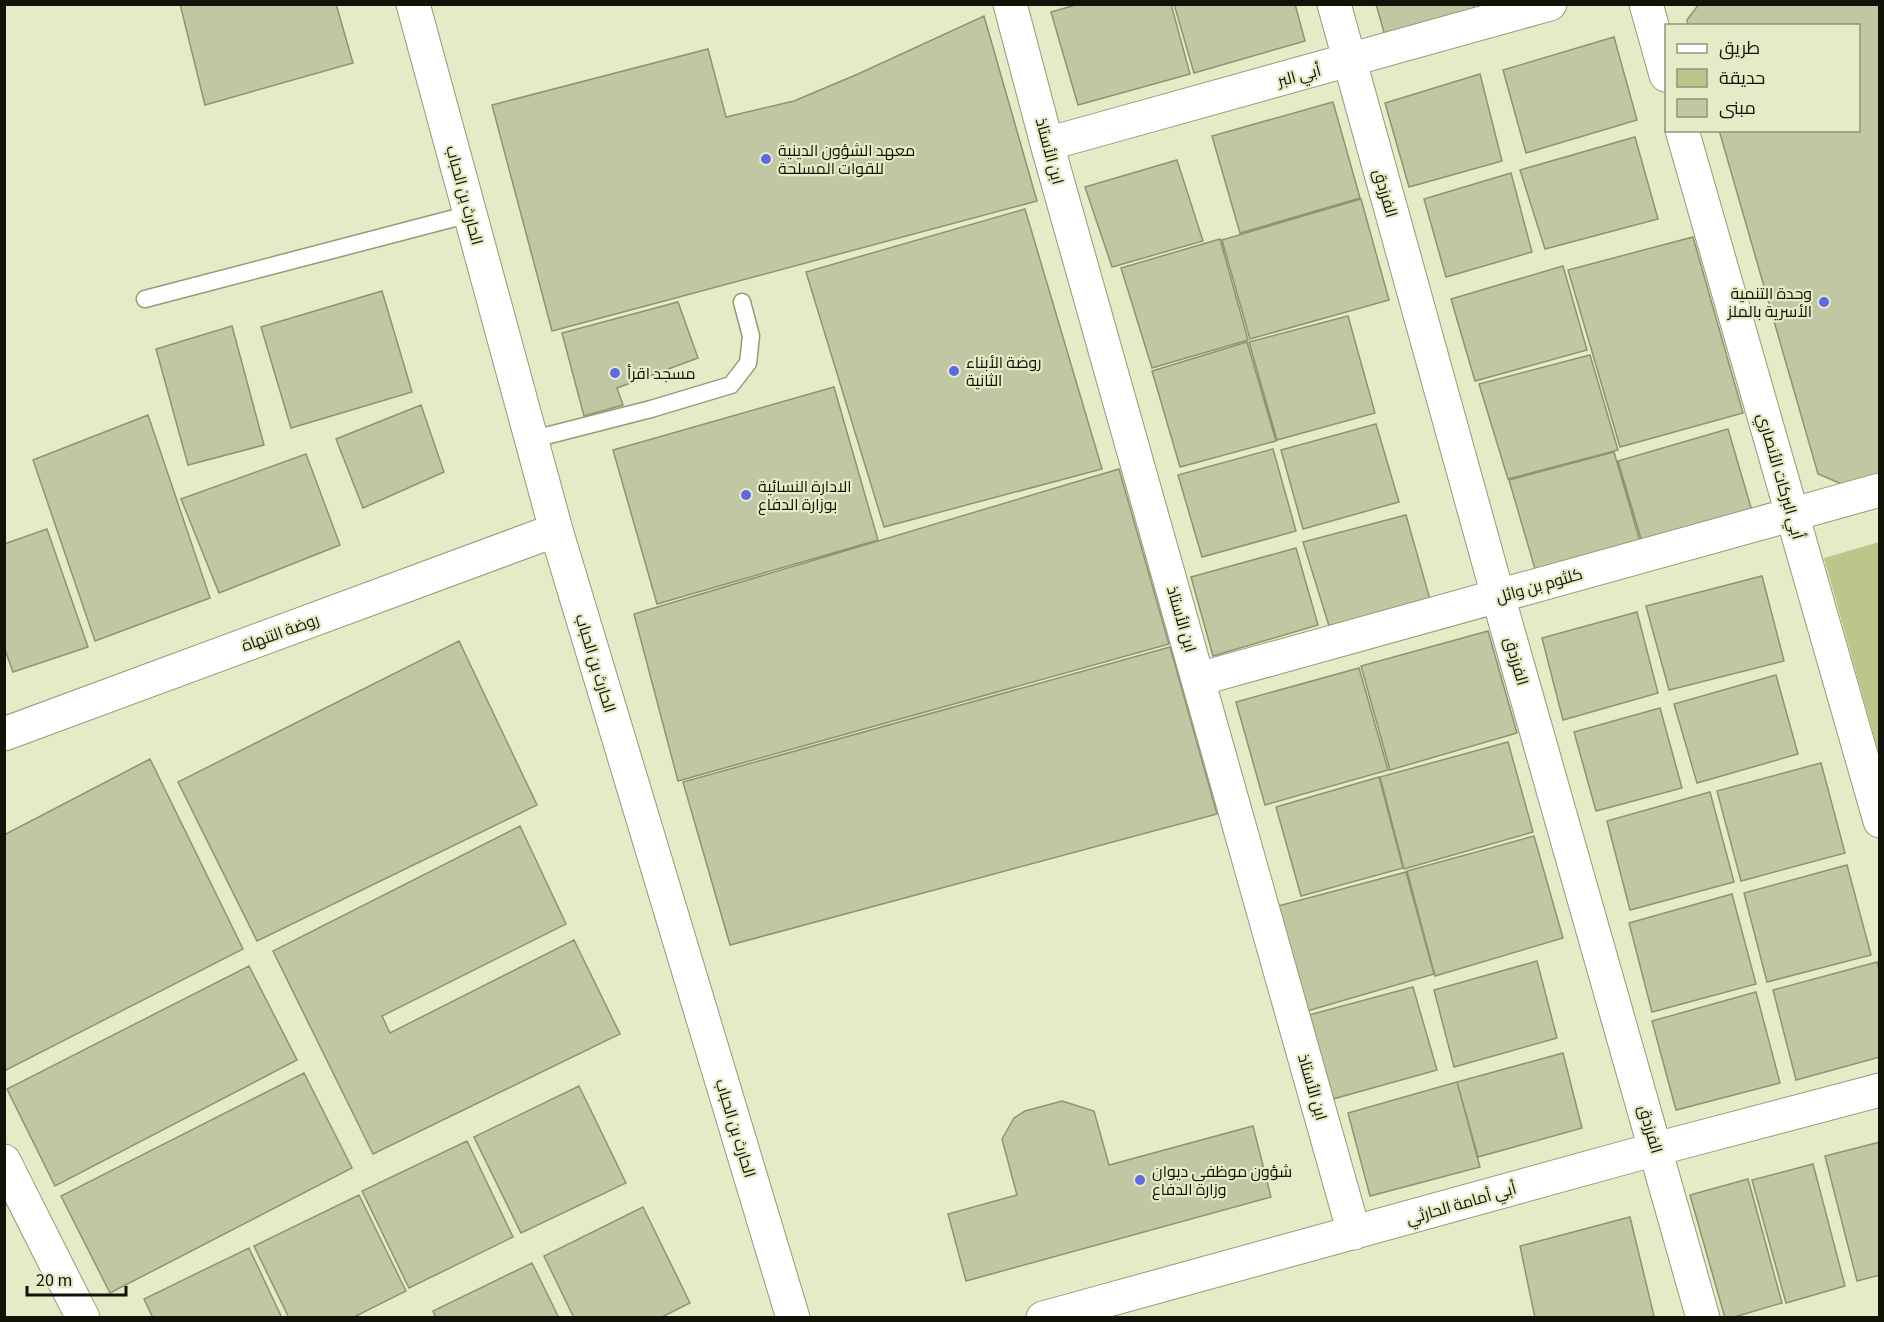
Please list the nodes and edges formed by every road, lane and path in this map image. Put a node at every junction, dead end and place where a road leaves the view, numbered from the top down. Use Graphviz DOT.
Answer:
graph roads {
  1 [pos="413,4"];
  2 [pos="1010,4"];
  3 [pos="1334,4"];
  4 [pos="1550,4"];
  5 [pos="1647,4"];
  6 [pos="1349,61"];
  7 [pos="1665,71"];
  8 [pos="1683,132"];
  9 [pos="1047,144"];
  10 [pos="470,214"];
  11 [pos="145,299"];
  12 [pos="742,302"];
  13 [pos="530,440"];
  14 [pos="1880,490"];
  15 [pos="1792,515"];
  16 [pos="556,530"];
  17 [pos="1498,596"];
  18 [pos="1199,679"];
  19 [pos="4,734"];
  20 [pos="1880,821"];
  21 [pos="1880,1090"];
  22 [pos="1656,1149"];
  23 [pos="4,1161"];
  24 [pos="1354,1233"];
  25 [pos="82,1317"];
  26 [pos="793,1317"];
  27 [pos="1043,1317"];
  28 [pos="1703,1317"];
  1 -- 10 [label="street, الحارث بن الحباب"];
  2 -- 9 [label="street, ابن الأستاذ"];
  3 -- 6 [label="street, الفرزدق"];
  4 -- 6 [label="street, أبي البر"];
  5 -- 7 [label="street"];
  6 -- 9 [label="street, أبي البر"];
  6 -- 17 [label="street, الفرزدق"];
  8 -- 15 [label="street, أبي البركات الأنصاري"];
  9 -- 18 [label="street, ابن الأستاذ"];
  10 -- 11 [label="lane"];
  10 -- 13 [label="street, الحارث بن الحباب"];
  12 -- 13 [label="lane"];
  13 -- 16 [label="street, الحارث بن الحباب"];
  14 -- 15 [label="street, كلثوم بن وائل"];
  15 -- 17 [label="street, كلثوم بن وائل"];
  15 -- 20 [label="street, أبي البركات الأنصاري"];
  16 -- 19 [label="street, روضة التنهاة"];
  16 -- 26 [label="street, الحارث بن الحباب"];
  17 -- 18 [label="street, كلثوم بن وائل"];
  17 -- 22 [label="street, الفرزدق"];
  18 -- 24 [label="street, ابن الأستاذ"];
  21 -- 22 [label="street, أبي أمامة الحارثي"];
  22 -- 24 [label="street, أبي أمامة الحارثي"];
  22 -- 28 [label="street, الفرزدق"];
  23 -- 25 [label="street"];
  24 -- 27 [label="street, أبي أمامة الحارثي"];
}
